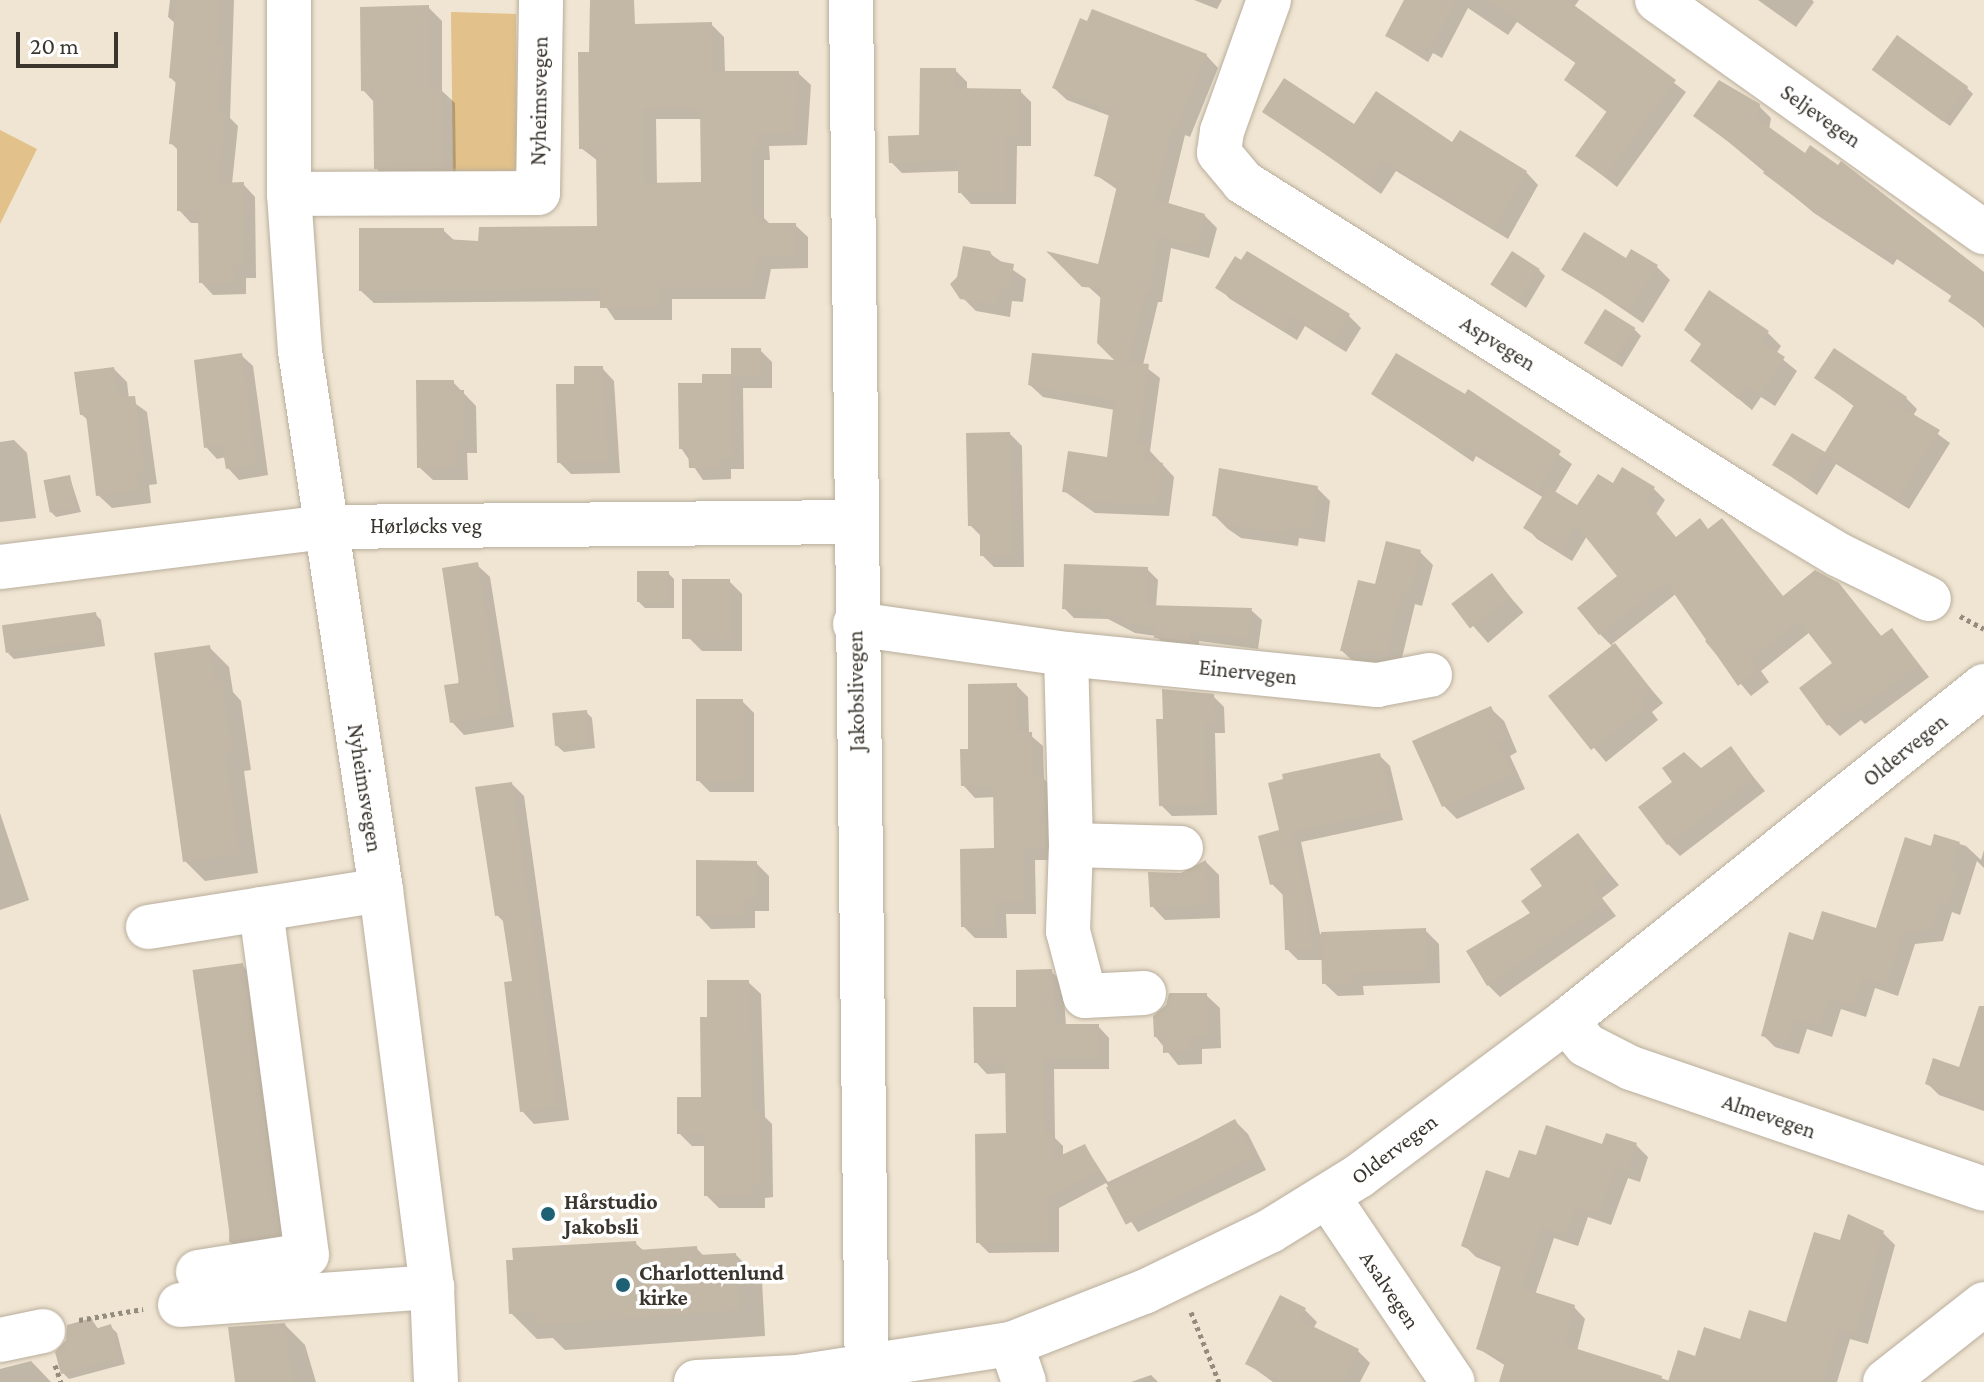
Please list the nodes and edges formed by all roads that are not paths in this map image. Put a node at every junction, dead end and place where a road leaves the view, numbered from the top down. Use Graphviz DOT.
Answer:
graph roads {
  1 [pos="289,0"];
  2 [pos="541,0"];
  3 [pos="851,0"];
  4 [pos="1269,0"];
  5 [pos="1657,0"];
  6 [pos="289,194"];
  7 [pos="1984,232"];
  8 [pos="854,522"];
  9 [pos="325,527"];
  10 [pos="0,567"];
  11 [pos="1929,599"];
  12 [pos="855,624"];
  13 [pos="1066,654"];
  14 [pos="1430,675"];
  15 [pos="1984,686"];
  16 [pos="1071,845"];
  17 [pos="1181,848"];
  18 [pos="381,890"];
  19 [pos="261,909"];
  20 [pos="148,927"];
  21 [pos="1144,993"];
  22 [pos="1566,1021"];
  23 [pos="1984,1189"];
  24 [pos="1328,1197"];
  25 [pos="432,1287"];
  26 [pos="1984,1304"];
  27 [pos="43,1331"];
  28 [pos="0,1340"];
  29 [pos="1018,1363"];
  30 [pos="867,1374"];
  31 [pos="797,1379"];
  32 [pos="436,1382"];
  33 [pos="696,1382"];
  34 [pos="1453,1382"];
  35 [pos="1885,1382"];
  1 -- 6 [label="street, Nyheimsvegen"];
  2 -- 6 [label="street, Nyheimsvegen"];
  3 -- 8 [label="street, Jakobslivegen"];
  4 -- 11 [label="street, Aspvegen"];
  5 -- 7 [label="street, Seljevegen"];
  6 -- 9 [label="street, Nyheimsvegen"];
  8 -- 9 [label="street, Hørløcks veg"];
  8 -- 12 [label="street, Jakobslivegen"];
  9 -- 10 [label="street, Hørløcks veg"];
  9 -- 18 [label="street, Nyheimsvegen"];
  12 -- 13 [label="street, Einervegen"];
  12 -- 30 [label="street, Jakobslivegen"];
  13 -- 14 [label="street, Einervegen"];
  13 -- 16 [label="street"];
  15 -- 22 [label="street, Oldervegen"];
  16 -- 17 [label="street"];
  16 -- 21 [label="street"];
  18 -- 19 [label="street"];
  18 -- 25 [label="street, Nyheimsvegen"];
  19 -- 20 [label="street"];
  19 -- 25 [label="street"];
  22 -- 23 [label="street, Almevegen"];
  22 -- 24 [label="street, Oldervegen"];
  24 -- 29 [label="street, Oldervegen"];
  24 -- 34 [label="street, Asalvegen"];
  25 -- 32 [label="street, Nyheimsvegen"];
  26 -- 35 [label="street"];
  27 -- 28 [label="street"];
  29 -- 30 [label="street, Oldervegen"];
  30 -- 31 [label="street, Oldervegen"];
  31 -- 33 [label="street, Oldervegen"];
}
